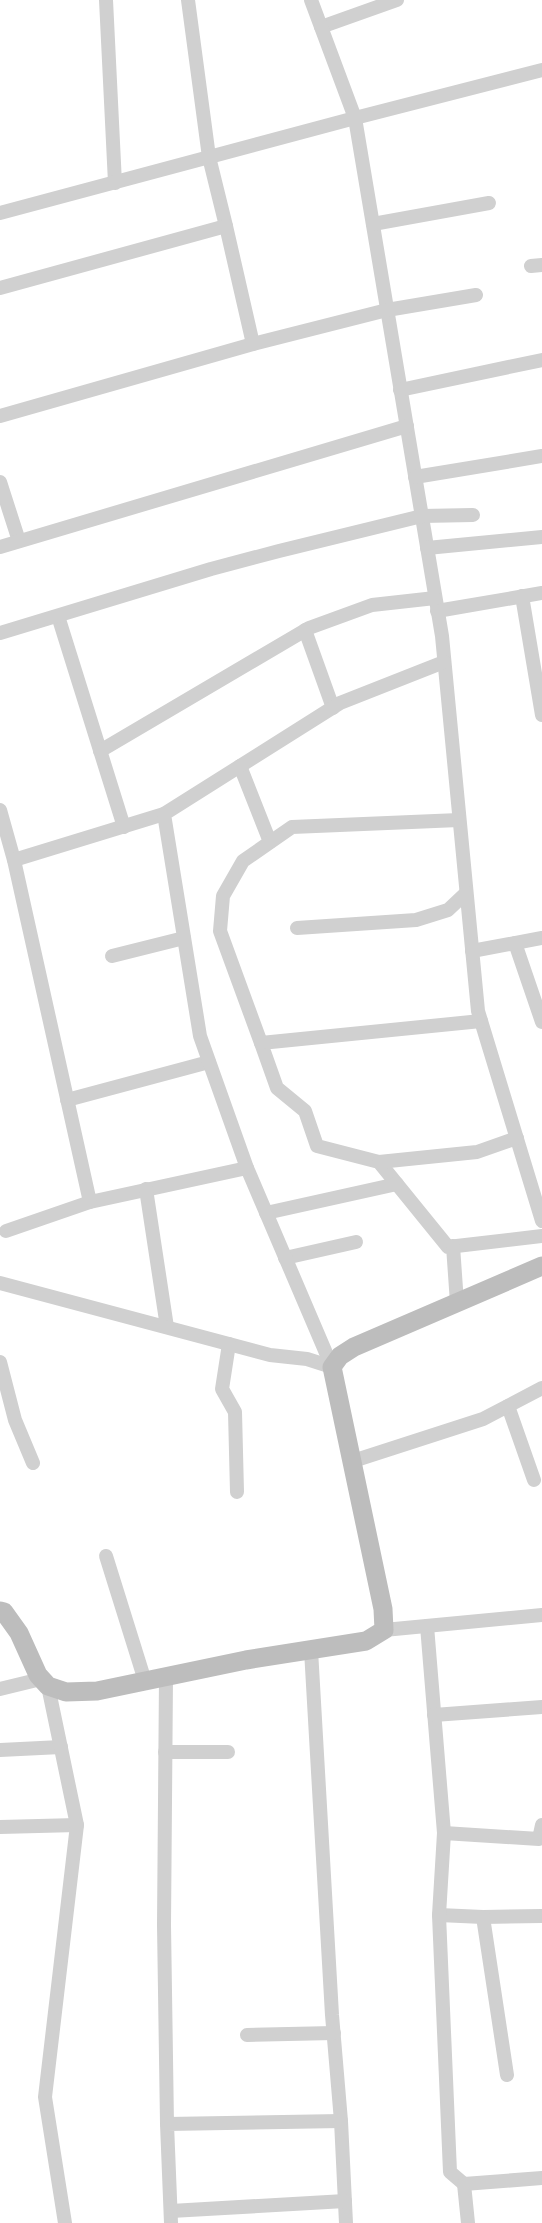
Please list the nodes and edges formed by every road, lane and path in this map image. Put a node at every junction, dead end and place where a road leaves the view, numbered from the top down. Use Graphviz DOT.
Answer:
graph roads {
  1 [pos="106,0"];
  2 [pos="188,0"];
  3 [pos="311,0"];
  4 [pos="397,0"];
  5 [pos="321,27"];
  6 [pos="542,70"];
  7 [pos="355,118"];
  8 [pos="209,157"];
  9 [pos="115,183"];
  10 [pos="489,203"];
  11 [pos="0,213"];
  12 [pos="373,224"];
  13 [pos="226,226"];
  14 [pos="0,288"];
  15 [pos="476,295"];
  16 [pos="387,310"];
  17 [pos="253,344"];
  18 [pos="542,360"];
  19 [pos="400,390"];
  20 [pos="0,416"];
  21 [pos="407,426"];
  22 [pos="542,456"];
  23 [pos="415,477"];
  24 [pos="0,482"];
  25 [pos="473,515"];
  26 [pos="422,516"];
  27 [pos="542,537"];
  28 [pos="19,541"];
  29 [pos="0,547"];
  30 [pos="427,548"];
  31 [pos="542,593"];
  32 [pos="522,596"];
  33 [pos="436,604"];
  34 [pos="58,616"];
  35 [pos="305,630"];
  36 [pos="0,633"];
  37 [pos="444,662"];
  38 [pos="332,708"];
  39 [pos="542,715"];
  40 [pos="100,751"];
  41 [pos="240,766"];
  42 [pos="0,810"];
  43 [pos="164,814"];
  44 [pos="459,820"];
  45 [pos="124,827"];
  46 [pos="270,842"];
  47 [pos="14,860"];
  48 [pos="466,893"];
  49 [pos="297,928"];
  50 [pos="184,938"];
  51 [pos="542,938"];
  52 [pos="515,943"];
  53 [pos="472,951"];
  54 [pos="112,956"];
  55 [pos="481,1021"];
  56 [pos="542,1022"];
  57 [pos="261,1043"];
  58 [pos="209,1062"];
  59 [pos="67,1100"];
  60 [pos="517,1138"];
  61 [pos="379,1162"];
  62 [pos="247,1168"];
  63 [pos="397,1184"];
  64 [pos="146,1189"];
  65 [pos="90,1202"];
  66 [pos="266,1213"];
  67 [pos="542,1221"];
  68 [pos="6,1231"];
  69 [pos="542,1236"];
  70 [pos="356,1242"];
  71 [pos="453,1246"];
  72 [pos="285,1258"];
  73 [pos="542,1266"];
  74 [pos="0,1283"];
  75 [pos="457,1303"];
  76 [pos="167,1327"];
  77 [pos="229,1344"];
  78 [pos="0,1362"];
  79 [pos="332,1367"];
  80 [pos="542,1388"];
  81 [pos="508,1406"];
  82 [pos="353,1461"];
  83 [pos="33,1464"];
  84 [pos="534,1480"];
  85 [pos="237,1492"];
  86 [pos="106,1556"];
  87 [pos="0,1611"];
  88 [pos="542,1615"];
  89 [pos="427,1626"];
  90 [pos="384,1630"];
  91 [pos="311,1650"];
  92 [pos="166,1677"];
  93 [pos="145,1681"];
  94 [pos="44,1682"];
  95 [pos="0,1689"];
  96 [pos="542,1707"];
  97 [pos="434,1715"];
  98 [pos="61,1747"];
  99 [pos="0,1750"];
  100 [pos="165,1752"];
  101 [pos="228,1752"];
  102 [pos="77,1825"];
  103 [pos="542,1825"];
  104 [pos="0,1827"];
  105 [pos="444,1833"];
  106 [pos="439,1915"];
  107 [pos="542,1916"];
  108 [pos="483,1917"];
  109 [pos="334,2033"];
  110 [pos="247,2035"];
  111 [pos="507,2075"];
  112 [pos="341,2120"];
  113 [pos="167,2124"];
  114 [pos="542,2178"];
  115 [pos="464,2184"];
  116 [pos="345,2201"];
  117 [pos="171,2217"];
  118 [pos="65,2223"];
  119 [pos="346,2223"];
  120 [pos="468,2223"];
  1 -- 9 [label="street"];
  2 -- 8 [label="street"];
  3 -- 5 [label="street"];
  4 -- 5 [label="street"];
  5 -- 7 [label="street"];
  6 -- 7 [label="street"];
  7 -- 8 [label="street"];
  7 -- 12 [label="street"];
  8 -- 9 [label="street"];
  8 -- 13 [label="street"];
  9 -- 11 [label="street"];
  10 -- 12 [label="street"];
  12 -- 16 [label="street"];
  13 -- 14 [label="street"];
  13 -- 17 [label="street"];
  15 -- 16 [label="street"];
  16 -- 17 [label="street"];
  16 -- 19 [label="street"];
  17 -- 20 [label="street"];
  18 -- 19 [label="street"];
  19 -- 21 [label="street"];
  21 -- 23 [label="street"];
  21 -- 28 [label="street"];
  22 -- 23 [label="street"];
  23 -- 26 [label="street"];
  24 -- 28 [label="street"];
  25 -- 26 [label="street"];
  26 -- 30 [label="street"];
  26 -- 34 [label="street"];
  27 -- 30 [label="street"];
  28 -- 29 [label="street"];
  30 -- 33 [label="street"];
  31 -- 32 [label="street"];
  32 -- 33 [label="street"];
  32 -- 39 [label="street"];
  33 -- 35 [label="street"];
  33 -- 37 [label="street"];
  34 -- 36 [label="street"];
  34 -- 40 [label="street"];
  35 -- 38 [label="street"];
  35 -- 40 [label="street"];
  37 -- 38 [label="street"];
  37 -- 44 [label="street"];
  38 -- 41 [label="street"];
  40 -- 45 [label="street"];
  41 -- 43 [label="street"];
  41 -- 46 [label="street"];
  42 -- 47 [label="street"];
  43 -- 45 [label="street"];
  43 -- 50 [label="street"];
  44 -- 46 [label="street"];
  44 -- 48 [label="street"];
  45 -- 47 [label="street"];
  46 -- 57 [label="street"];
  47 -- 59 [label="street"];
  48 -- 49 [label="street"];
  48 -- 53 [label="street"];
  50 -- 54 [label="street"];
  50 -- 58 [label="street"];
  51 -- 52 [label="street"];
  52 -- 53 [label="street"];
  52 -- 56 [label="street"];
  53 -- 55 [label="street"];
  55 -- 57 [label="street"];
  55 -- 60 [label="street"];
  57 -- 61 [label="street"];
  58 -- 59 [label="street"];
  58 -- 62 [label="street"];
  59 -- 65 [label="street"];
  60 -- 61 [label="street"];
  60 -- 67 [label="street"];
  61 -- 63 [label="street"];
  62 -- 64 [label="street"];
  62 -- 66 [label="street"];
  63 -- 66 [label="street"];
  63 -- 71 [label="street"];
  64 -- 65 [label="street"];
  64 -- 76 [label="street"];
  65 -- 68 [label="street"];
  66 -- 72 [label="street"];
  69 -- 71 [label="street"];
  70 -- 72 [label="street"];
  71 -- 75 [label="street"];
  72 -- 79 [label="street"];
  73 -- 75 [label="street"];
  74 -- 76 [label="street"];
  75 -- 79 [label="street"];
  76 -- 77 [label="street"];
  77 -- 79 [label="street"];
  77 -- 85 [label="street"];
  78 -- 83 [label="street"];
  79 -- 82 [label="street"];
  80 -- 81 [label="street"];
  81 -- 82 [label="street"];
  81 -- 84 [label="street"];
  82 -- 90 [label="street"];
  86 -- 93 [label="street"];
  87 -- 94 [label="street"];
  88 -- 89 [label="street"];
  89 -- 90 [label="street"];
  89 -- 97 [label="street"];
  90 -- 91 [label="street"];
  91 -- 92 [label="street"];
  91 -- 109 [label="street"];
  92 -- 93 [label="street"];
  92 -- 100 [label="street"];
  93 -- 94 [label="street"];
  94 -- 95 [label="street"];
  94 -- 98 [label="street"];
  96 -- 97 [label="street"];
  97 -- 105 [label="street"];
  98 -- 99 [label="street"];
  98 -- 102 [label="street"];
  100 -- 101 [label="street"];
  100 -- 113 [label="street"];
  102 -- 104 [label="street"];
  102 -- 118 [label="street"];
  103 -- 105 [label="street"];
  105 -- 106 [label="street"];
  106 -- 108 [label="street"];
  106 -- 115 [label="street"];
  107 -- 108 [label="street"];
  108 -- 111 [label="street"];
  109 -- 110 [label="street"];
  109 -- 112 [label="street"];
  112 -- 113 [label="street"];
  112 -- 116 [label="street"];
  113 -- 117 [label="street"];
  114 -- 115 [label="street"];
  115 -- 120 [label="street"];
  116 -- 117 [label="street"];
  116 -- 119 [label="street"];
}
